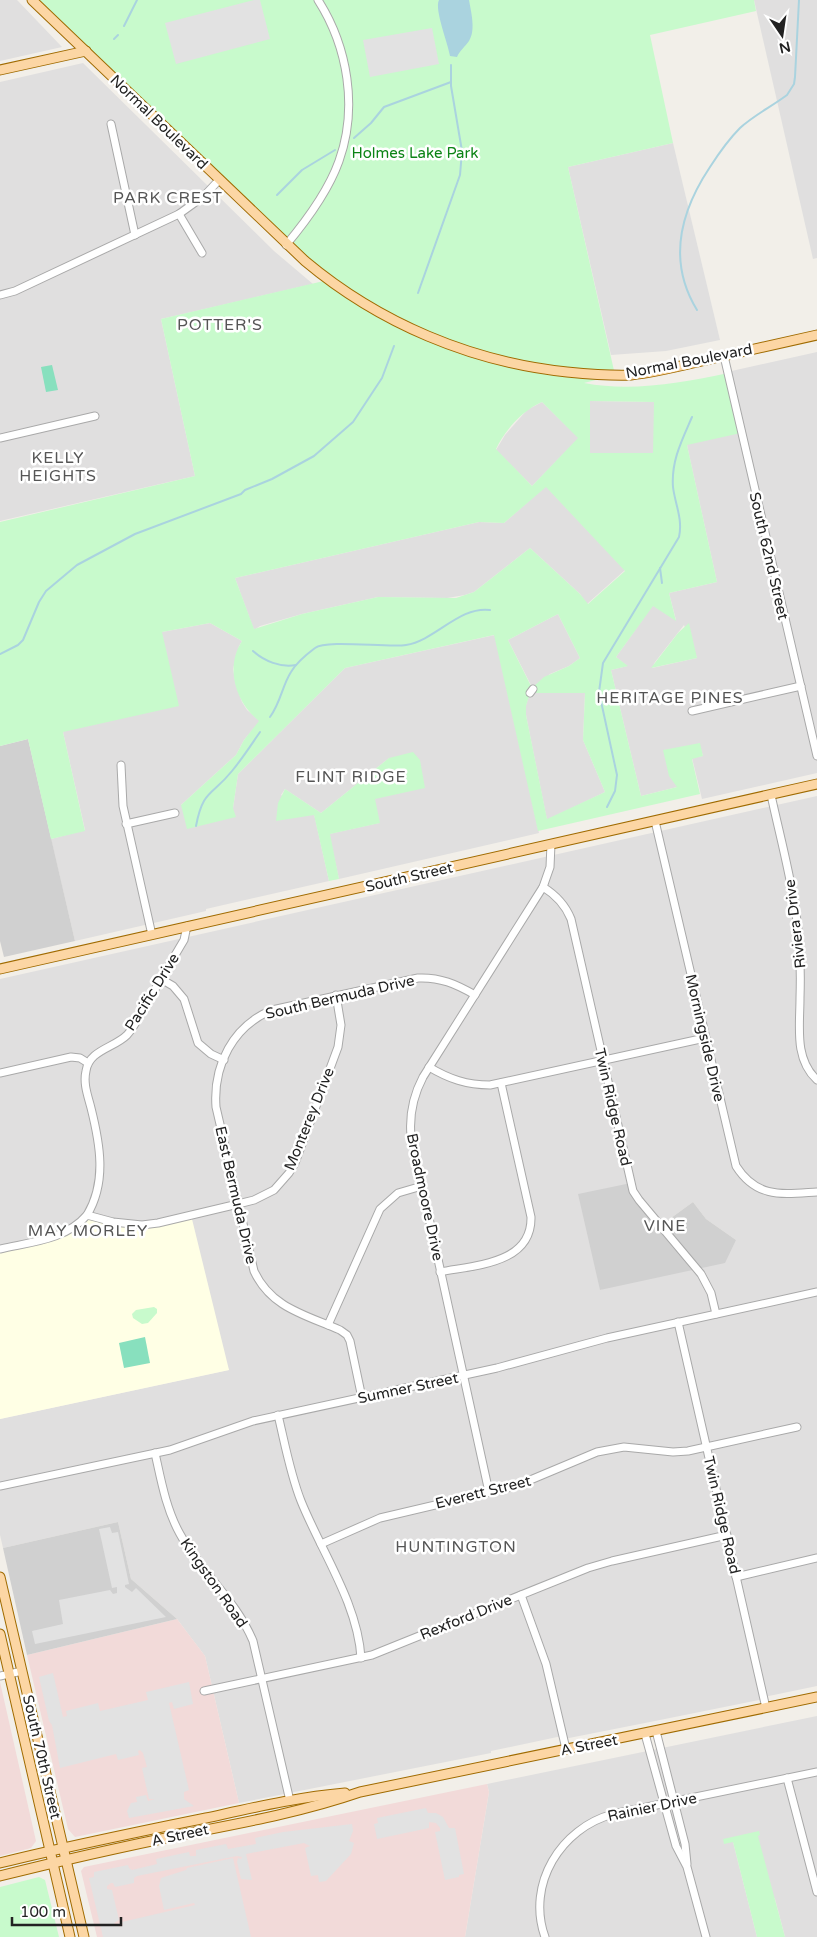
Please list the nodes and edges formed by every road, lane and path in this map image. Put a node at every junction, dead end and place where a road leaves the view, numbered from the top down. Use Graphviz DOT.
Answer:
graph roads {
  1 [pos="32,0"];
  2 [pos="318,0"];
  3 [pos="86,51"];
  4 [pos="0,70"];
  5 [pos="111,124"];
  6 [pos="219,180"];
  7 [pos="179,214"];
  8 [pos="135,235"];
  9 [pos="286,245"];
  10 [pos="202,254"];
  11 [pos="0,295"];
  12 [pos="817,334"];
  13 [pos="724,356"];
  14 [pos="95,416"];
  15 [pos="0,438"];
  16 [pos="801,686"];
  17 [pos="692,711"];
  18 [pos="817,756"];
  19 [pos="121,765"];
  20 [pos="817,784"];
  21 [pos="771,795"];
  22 [pos="175,813"];
  23 [pos="656,821"];
  24 [pos="126,824"];
  25 [pos="551,844"];
  26 [pos="542,887"];
  27 [pos="187,926"];
  28 [pos="152,934"];
  29 [pos="0,969"];
  30 [pos="161,979"];
  31 [pos="336,995"];
  32 [pos="474,995"];
  33 [pos="705,1038"];
  34 [pos="224,1060"];
  35 [pos="603,1061"];
  36 [pos="88,1063"];
  37 [pos="429,1067"];
  38 [pos="0,1073"];
  39 [pos="817,1080"];
  40 [pos="502,1083"];
  41 [pos="422,1186"];
  42 [pos="817,1192"];
  43 [pos="238,1204"];
  44 [pos="87,1215"];
  45 [pos="0,1249"];
  46 [pos="440,1272"];
  47 [pos="817,1292"];
  48 [pos="716,1314"];
  49 [pos="678,1322"];
  50 [pos="328,1325"];
  51 [pos="463,1376"];
  52 [pos="362,1398"];
  53 [pos="278,1415"];
  54 [pos="797,1427"];
  55 [pos="707,1448"];
  56 [pos="155,1453"];
  57 [pos="0,1486"];
  58 [pos="488,1492"];
  59 [pos="727,1535"];
  60 [pos="321,1544"];
  61 [pos="817,1558"];
  62 [pos="0,1577"];
  63 [pos="736,1577"];
  64 [pos="522,1594"];
  65 [pos="0,1634"];
  66 [pos="361,1658"];
  67 [pos="22,1671"];
  68 [pos="5,1675"];
  69 [pos="262,1679"];
  70 [pos="204,1691"];
  71 [pos="817,1698"];
  72 [pos="766,1708"];
  73 [pos="656,1731"];
  74 [pos="645,1734"];
  75 [pos="566,1749"];
  76 [pos="817,1772"];
  77 [pos="787,1778"];
  78 [pos="360,1792"];
  79 [pos="290,1801"];
  80 [pos="674,1802"];
  81 [pos="664,1804"];
  82 [pos="63,1848"];
  83 [pos="50,1851"];
  84 [pos="66,1860"];
  85 [pos="0,1863"];
  86 [pos="52,1863"];
  87 [pos="687,1867"];
  88 [pos="0,1876"];
  89 [pos="817,1892"];
  90 [pos="70,1937"];
  91 [pos="84,1937"];
  92 [pos="545,1937"];
  93 [pos="706,1937"];
  1 -- 3 [label="main road, Normal Boulevard"];
  2 -- 9 [label="street"];
  3 -- 4 [label="main road"];
  3 -- 6 [label="main road, Normal Boulevard"];
  5 -- 8 [label="street"];
  6 -- 7 [label="street"];
  6 -- 9 [label="main road, Normal Boulevard"];
  7 -- 8 [label="street"];
  7 -- 10 [label="street"];
  8 -- 11 [label="street"];
  9 -- 13 [label="main road, Normal Boulevard"];
  12 -- 13 [label="main road, Normal Boulevard"];
  13 -- 16 [label="street, South 62nd Street"];
  14 -- 15 [label="street"];
  16 -- 17 [label="street"];
  16 -- 18 [label="street, South 62nd Street"];
  19 -- 24 [label="street"];
  20 -- 21 [label="main road, South Street"];
  21 -- 23 [label="main road, South Street"];
  21 -- 39 [label="street, Riviera Drive"];
  22 -- 24 [label="street"];
  23 -- 25 [label="main road, South Street"];
  23 -- 33 [label="street, Morningside Drive"];
  24 -- 28 [label="street"];
  25 -- 26 [label="street, Broadmoore Drive"];
  25 -- 27 [label="main road, South Street"];
  26 -- 32 [label="street, Broadmoore Drive"];
  26 -- 35 [label="street, Twin Ridge Road"];
  27 -- 28 [label="main road, South Street"];
  27 -- 30 [label="street, Pacific Drive"];
  28 -- 29 [label="main road, South Street"];
  30 -- 34 [label="street"];
  30 -- 36 [label="street, Pacific Drive"];
  31 -- 32 [label="street, South Bermuda Drive"];
  31 -- 34 [label="street, South Bermuda Drive"];
  31 -- 43 [label="street, Monterey Drive"];
  32 -- 37 [label="street, Broadmoore Drive"];
  33 -- 35 [label="street"];
  33 -- 42 [label="street, Morningside Drive"];
  34 -- 43 [label="street, East Bermuda Drive"];
  35 -- 40 [label="street"];
  35 -- 48 [label="street, Twin Ridge Road"];
  36 -- 38 [label="street"];
  36 -- 44 [label="street"];
  37 -- 40 [label="street"];
  37 -- 41 [label="street, Broadmoore Drive"];
  40 -- 46 [label="street"];
  41 -- 46 [label="street, Broadmoore Drive"];
  41 -- 50 [label="street"];
  43 -- 44 [label="street, Monterey Drive"];
  43 -- 50 [label="street, East Bermuda Drive"];
  44 -- 45 [label="street"];
  46 -- 51 [label="street, Broadmoore Drive"];
  47 -- 48 [label="street, Sumner Street"];
  48 -- 49 [label="street, Sumner Street"];
  49 -- 51 [label="street, Sumner Street"];
  49 -- 55 [label="street, Twin Ridge Road"];
  50 -- 52 [label="street, East Bermuda Drive"];
  51 -- 52 [label="street, Sumner Street"];
  51 -- 58 [label="street, Broadmoore Drive"];
  52 -- 53 [label="street, Sumner Street"];
  53 -- 56 [label="street, Sumner Street"];
  53 -- 60 [label="street"];
  54 -- 55 [label="street, Everett Street"];
  55 -- 58 [label="street, Everett Street"];
  55 -- 59 [label="street, Twin Ridge Road"];
  56 -- 57 [label="street, Sumner Street"];
  56 -- 69 [label="street, Kingston Road"];
  58 -- 60 [label="street, Everett Street"];
  59 -- 63 [label="street, Twin Ridge Road"];
  59 -- 64 [label="street, Rexford Drive"];
  60 -- 66 [label="street"];
  61 -- 63 [label="street"];
  62 -- 67 [label="main road, South 70th Street"];
  63 -- 72 [label="street, Twin Ridge Road"];
  64 -- 66 [label="street, Rexford Drive"];
  64 -- 75 [label="street"];
  65 -- 68 [label="main road, South 70th Street"];
  66 -- 69 [label="street, Rexford Drive"];
  67 -- 68 [label="street"];
  67 -- 82 [label="main road, South 70th Street"];
  68 -- 83 [label="main road, South 70th Street"];
  69 -- 70 [label="street, Rexford Drive"];
  69 -- 79 [label="street, Kingston Road"];
  71 -- 72 [label="main road, A Street"];
  72 -- 73 [label="main road, A Street"];
  73 -- 74 [label="main road, A Street"];
  73 -- 80 [label="street"];
  74 -- 75 [label="main road, A Street"];
  74 -- 81 [label="street"];
  75 -- 78 [label="main road, A Street"];
  76 -- 77 [label="street, Rainier Drive"];
  77 -- 80 [label="street, Rainier Drive"];
  77 -- 89 [label="street"];
  78 -- 79 [label="main road, A Street"];
  78 -- 84 [label="main road, A Street"];
  79 -- 82 [label="main road, A Street"];
  80 -- 81 [label="street, Rainier Drive"];
  80 -- 87 [label="street"];
  81 -- 87 [label="street"];
  81 -- 92 [label="street, Rainier Drive"];
  82 -- 83 [label="main road, A Street"];
  82 -- 84 [label="main road, South 70th Street"];
  83 -- 85 [label="main road, A Street"];
  83 -- 86 [label="main road, South 70th Street"];
  84 -- 86 [label="main road, A Street"];
  84 -- 91 [label="main road, South 70th Street"];
  86 -- 88 [label="main road, A Street"];
  86 -- 90 [label="main road, South 70th Street"];
  87 -- 93 [label="street"];
}
